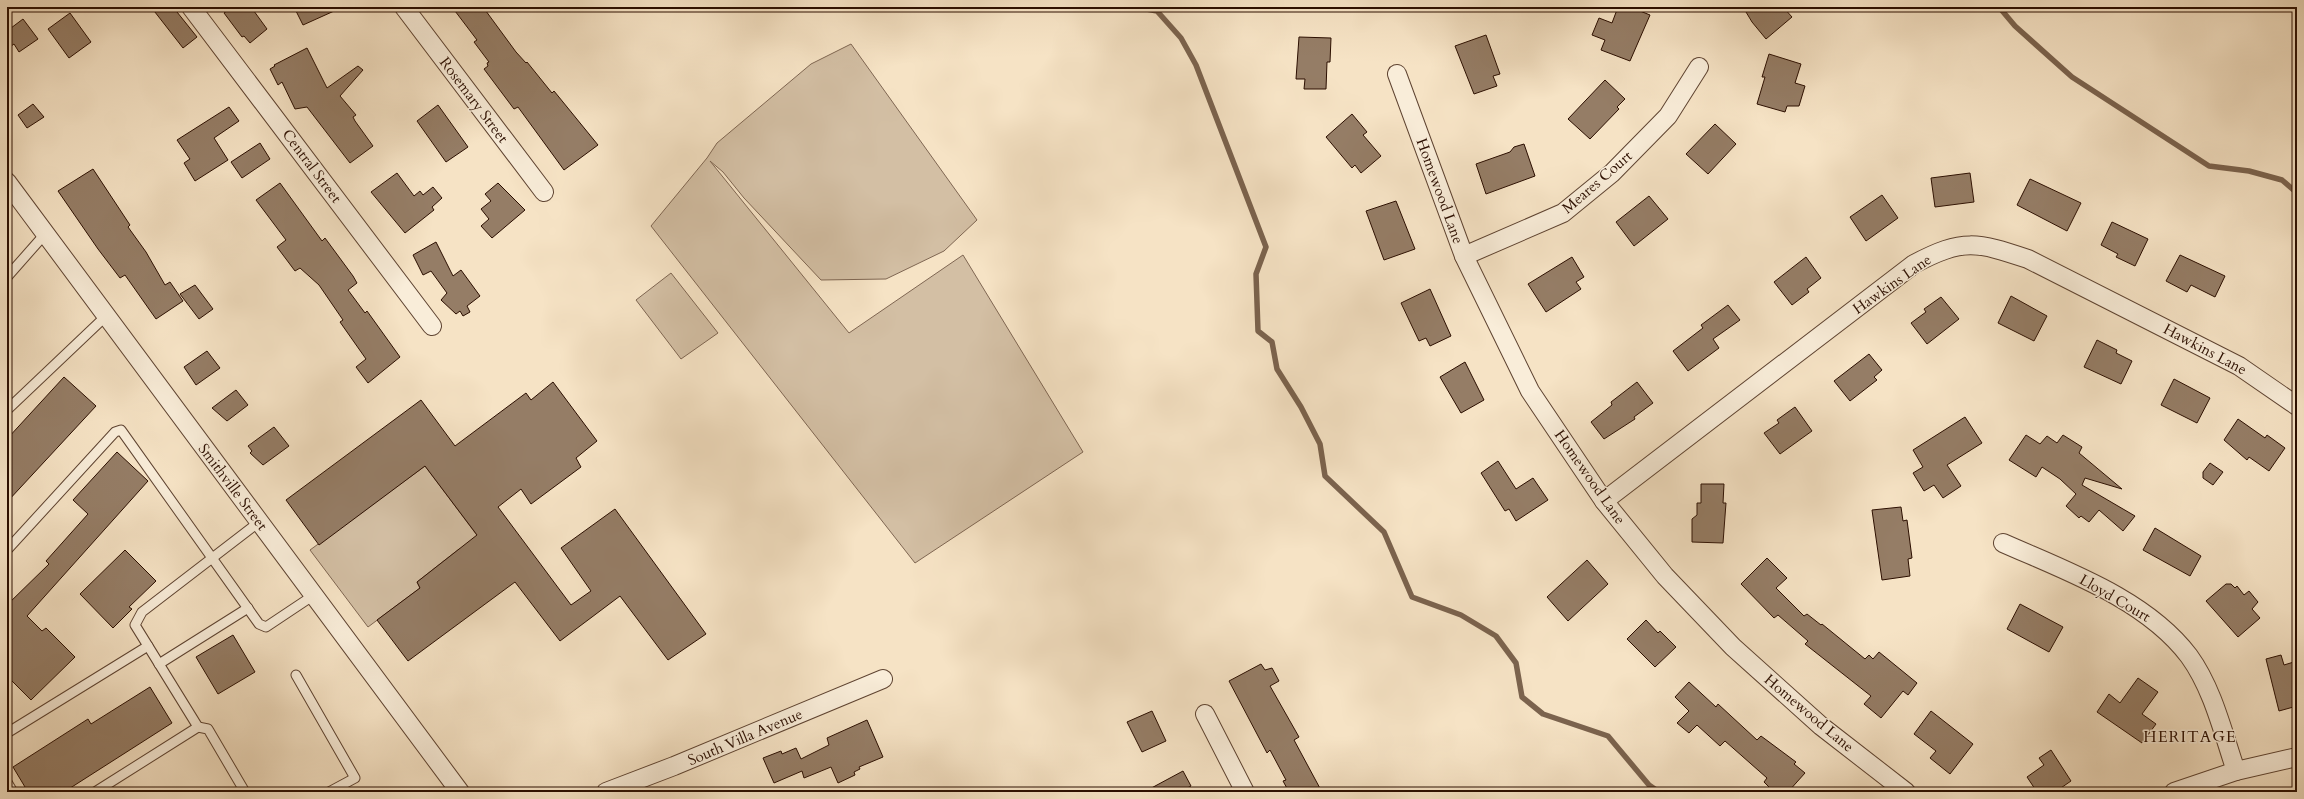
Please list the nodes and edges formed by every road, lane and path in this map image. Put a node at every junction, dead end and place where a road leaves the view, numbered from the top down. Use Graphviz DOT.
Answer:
graph roads {
  1 [pos="192,7"];
  2 [pos="404,7"];
  3 [pos="1699,67"];
  4 [pos="1397,74"];
  5 [pos="7,182"];
  6 [pos="544,192"];
  7 [pos="45,234"];
  8 [pos="1464,256"];
  9 [pos="7,277"];
  10 [pos="106,316"];
  11 [pos="432,326"];
  12 [pos="2297,406"];
  13 [pos="7,410"];
  14 [pos="1604,501"];
  15 [pos="259,522"];
  16 [pos="2003,543"];
  17 [pos="7,550"];
  18 [pos="212,558"];
  19 [pos="314,595"];
  20 [pos="248,608"];
  21 [pos="148,646"];
  22 [pos="159,664"];
  23 [pos="296,675"];
  24 [pos="883,679"];
  25 [pos="1205,714"];
  26 [pos="198,727"];
  27 [pos="7,733"];
  28 [pos="2297,757"];
  29 [pos="2236,771"];
  30 [pos="7,782"];
  31 [pos="13,792"];
  32 [pos="95,792"];
  33 [pos="245,792"];
  34 [pos="329,792"];
  35 [pos="460,792"];
  36 [pos="606,792"];
  37 [pos="1245,792"];
  38 [pos="1906,792"];
  39 [pos="2174,792"];
  1 -- 11 [label="street, Central Street"];
  2 -- 6 [label="street, Rosemary Street"];
  3 -- 8 [label="street, Meares Court"];
  4 -- 8 [label="street, Homewood Lane"];
  5 -- 7 [label="street, Smithville Street"];
  7 -- 9 [label="lane"];
  7 -- 10 [label="street, Smithville Street"];
  8 -- 14 [label="street, Homewood Lane"];
  10 -- 13 [label="lane"];
  10 -- 15 [label="street, Smithville Street"];
  12 -- 14 [label="street, Hawkins Lane"];
  14 -- 38 [label="street, Homewood Lane"];
  15 -- 18 [label="lane"];
  15 -- 19 [label="street, Smithville Street"];
  16 -- 29 [label="street, Lloyd Court"];
  17 -- 18 [label="lane"];
  18 -- 20 [label="lane"];
  18 -- 21 [label="lane"];
  19 -- 20 [label="lane"];
  19 -- 35 [label="street, Smithville Street"];
  20 -- 22 [label="lane"];
  21 -- 22 [label="lane"];
  21 -- 27 [label="lane"];
  22 -- 26 [label="lane"];
  23 -- 34 [label="lane"];
  24 -- 36 [label="street, South Villa Avenue"];
  25 -- 37 [label="street"];
  26 -- 32 [label="lane"];
  26 -- 33 [label="lane"];
  28 -- 29 [label="street"];
  29 -- 39 [label="street"];
  30 -- 31 [label="lane"];
}
